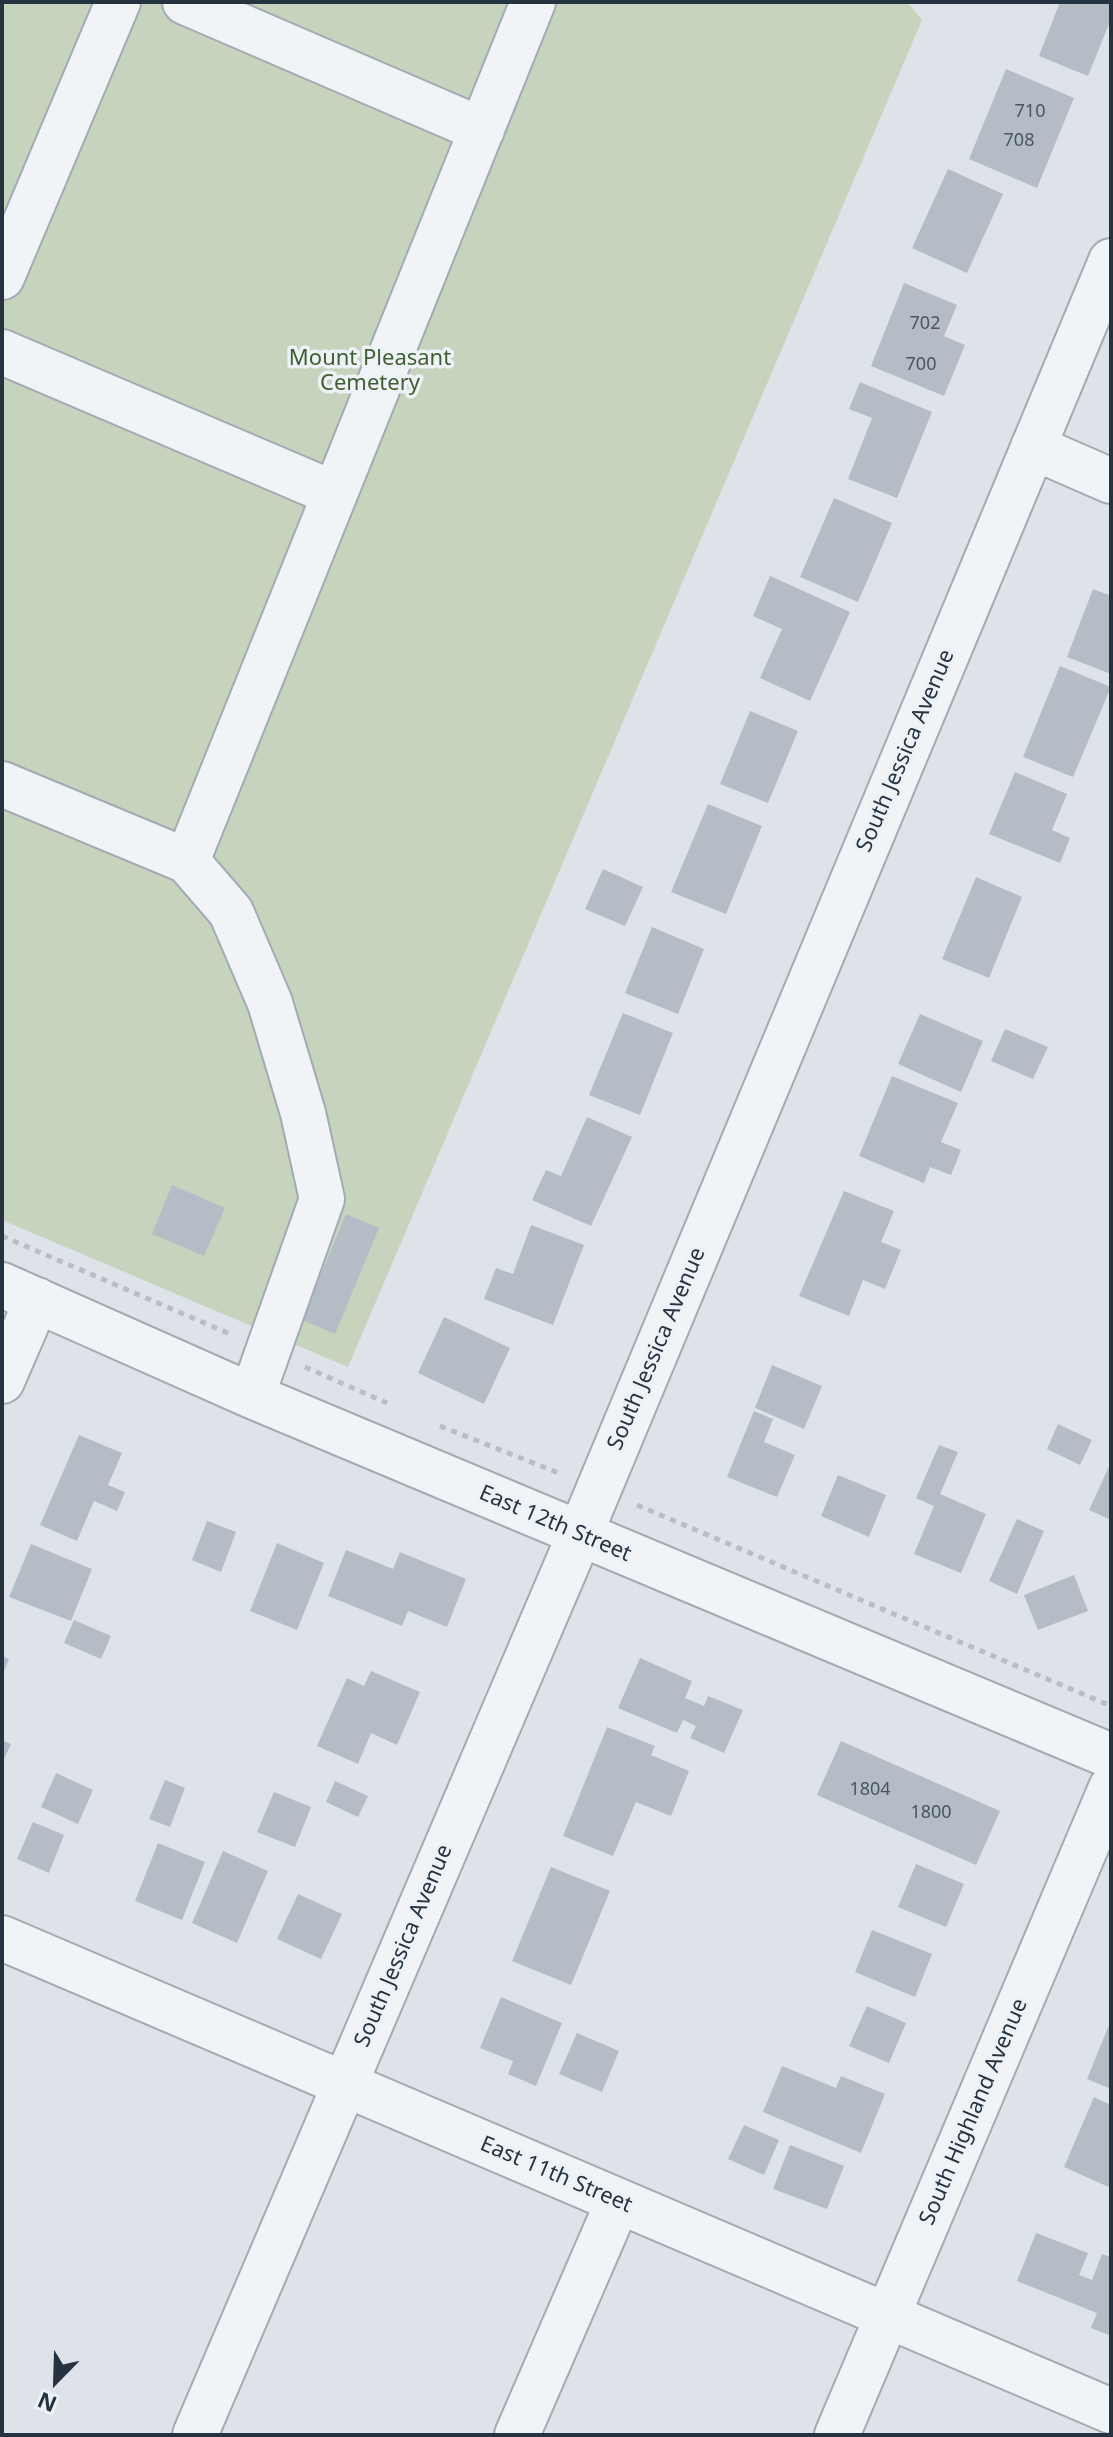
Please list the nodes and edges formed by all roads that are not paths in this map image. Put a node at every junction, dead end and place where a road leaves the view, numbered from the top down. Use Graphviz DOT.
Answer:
graph roads {
  1 [pos="118,2"];
  2 [pos="185,2"];
  3 [pos="533,2"];
  4 [pos="482,130"];
  5 [pos="1111,261"];
  6 [pos="2,277"];
  7 [pos="2,352"];
  8 [pos="1033,447"];
  9 [pos="1111,481"];
  10 [pos="335,494"];
  11 [pos="2,784"];
  12 [pos="187,861"];
  13 [pos="19,1292"];
  14 [pos="2,1381"];
  15 [pos="252,1396"];
  16 [pos="580,1534"];
  17 [pos="1111,1756"];
  18 [pos="1111,1788"];
  19 [pos="2,1938"];
  20 [pos="345,2084"];
  21 [pos="618,2202"];
  22 [pos="888,2316"];
  23 [pos="1111,2411"];
  24 [pos="195,2435"];
  25 [pos="517,2435"];
  26 [pos="837,2435"];
  1 -- 6 [label="street"];
  2 -- 4 [label="street"];
  3 -- 4 [label="street"];
  4 -- 10 [label="street"];
  5 -- 8 [label="street, South Jessica Avenue"];
  7 -- 10 [label="street"];
  8 -- 9 [label="street"];
  8 -- 16 [label="street, South Jessica Avenue"];
  10 -- 12 [label="street"];
  11 -- 12 [label="street"];
  12 -- 15 [label="street"];
  13 -- 14 [label="street"];
  13 -- 15 [label="street, East 12th Street"];
  15 -- 16 [label="street, East 12th Street"];
  16 -- 17 [label="street, East 12th Street"];
  16 -- 20 [label="street, South Jessica Avenue"];
  18 -- 22 [label="street, South Highland Avenue"];
  19 -- 20 [label="street, East 11th Street"];
  20 -- 21 [label="street, East 11th Street"];
  20 -- 24 [label="street, South Jessica Avenue"];
  21 -- 22 [label="street, East 11th Street"];
  21 -- 25 [label="street"];
  22 -- 23 [label="street, East 11th Street"];
  22 -- 26 [label="street, South Highland Avenue"];
}
